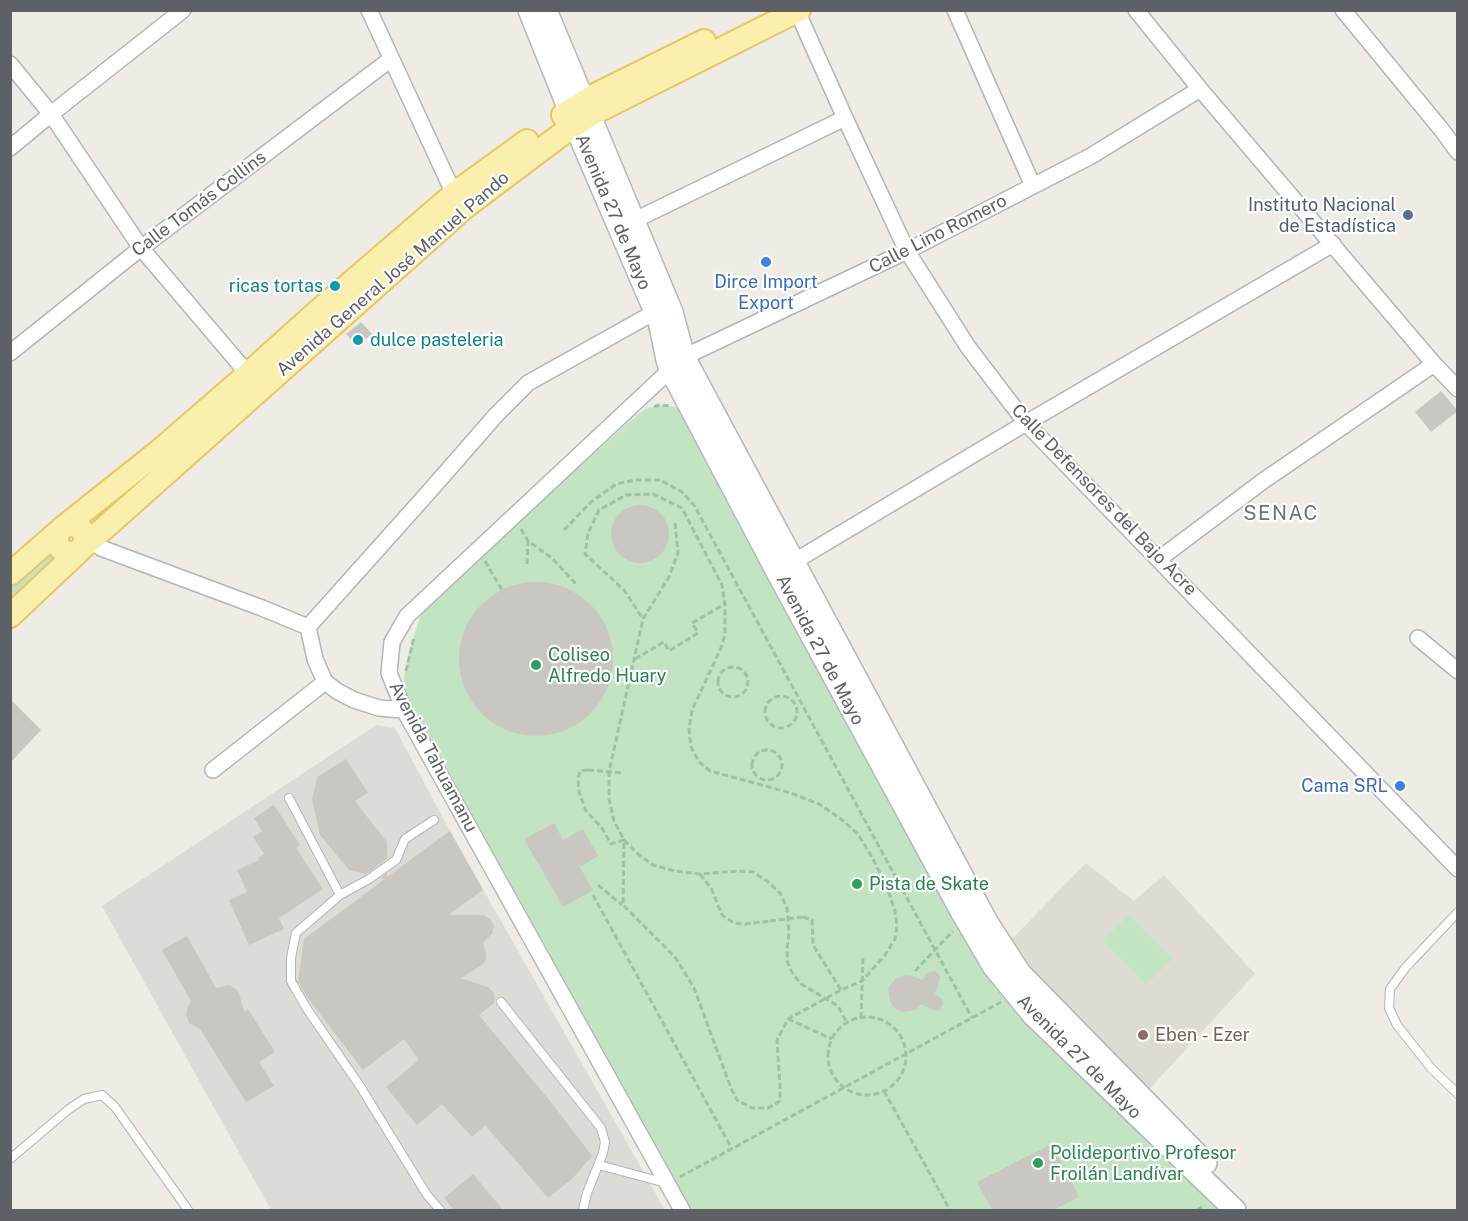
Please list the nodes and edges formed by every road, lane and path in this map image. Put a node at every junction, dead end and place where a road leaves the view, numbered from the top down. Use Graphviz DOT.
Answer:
graph roads {
  1 [pos="183,10"];
  2 [pos="369,10"];
  3 [pos="766,10"];
  4 [pos="956,10"];
  5 [pos="1136,10"];
  6 [pos="1343,10"];
  7 [pos="798,11"];
  8 [pos="544,14"];
  9 [pos="391,59"];
  10 [pos="10,64"];
  11 [pos="1200,89"];
  12 [pos="580,113"];
  13 [pos="51,114"];
  14 [pos="845,118"];
  15 [pos="10,148"];
  16 [pos="1458,153"];
  17 [pos="1034,186"];
  18 [pos="454,194"];
  19 [pos="635,220"];
  20 [pos="1333,244"];
  21 [pos="141,248"];
  22 [pos="907,251"];
  23 [pos="655,312"];
  24 [pos="10,353"];
  25 [pos="677,363"];
  26 [pos="1434,364"];
  27 [pos="248,374"];
  28 [pos="1458,389"];
  29 [pos="652,407"];
  30 [pos="678,408"];
  31 [pos="1026,423"];
  32 [pos="675,523"];
  33 [pos="518,524"];
  34 [pos="62,529"];
  35 [pos="564,530"];
  36 [pos="528,541"];
  37 [pos="84,546"];
  38 [pos="483,557"];
  39 [pos="1159,559"];
  40 [pos="527,564"];
  41 [pos="785,567"];
  42 [pos="10,574"];
  43 [pos="576,584"];
  44 [pos="502,590"];
  45 [pos="725,604"];
  46 [pos="10,616"];
  47 [pos="643,620"];
  48 [pos="308,627"];
  49 [pos="415,631"];
  50 [pos="1418,638"];
  51 [pos="635,659"];
  52 [pos="1458,671"];
  53 [pos="709,675"];
  54 [pos="404,678"];
  55 [pos="717,678"];
  56 [pos="325,681"];
  57 [pos="799,699"];
  58 [pos="793,702"];
  59 [pos="404,710"];
  60 [pos="213,770"];
  61 [pos="623,773"];
  62 [pos="761,779"];
  63 [pos="758,784"];
  64 [pos="289,798"];
  65 [pos="434,820"];
  66 [pos="624,840"];
  67 [pos="1458,869"];
  68 [pos="700,874"];
  69 [pos="598,885"];
  70 [pos="340,895"];
  71 [pos="593,895"];
  72 [pos="623,905"];
  73 [pos="1458,912"];
  74 [pos="955,930"];
  75 [pos="936,950"];
  76 [pos="863,958"];
  77 [pos="915,971"];
  78 [pos="862,981"];
  79 [pos="841,990"];
  80 [pos="1015,994"];
  81 [pos="825,999"];
  82 [pos="501,1002"];
  83 [pos="861,1018"];
  84 [pos="972,1018"];
  85 [pos="788,1019"];
  86 [pos="847,1023"];
  87 [pos="832,1039"];
  88 [pos="906,1054"];
  89 [pos="844,1088"];
  90 [pos="884,1091"];
  91 [pos="1458,1094"];
  92 [pos="732,1149"];
  93 [pos="10,1159"];
  94 [pos="599,1165"];
  95 [pos="668,1184"];
  96 [pos="188,1210"];
  97 [pos="440,1210"];
  98 [pos="583,1210"];
  99 [pos="682,1210"];
  100 [pos="950,1210"];
  101 [pos="1235,1210"];
  102 [pos="1253,1210"];
  1 -- 13 [label="street"];
  2 -- 9 [label="street"];
  3 -- 12 [label="main road, Avenida General José Manuel Pando"];
  4 -- 17 [label="street"];
  5 -- 11 [label="street"];
  6 -- 16 [label="street"];
  7 -- 12 [label="main road, Avenida General José Manuel Pando"];
  7 -- 14 [label="street, Calle Defensores del Bajo Acre"];
  8 -- 12 [label="main road, Avenida 27 de Mayo"];
  9 -- 18 [label="street"];
  9 -- 21 [label="street, Calle Tomás Collins"];
  10 -- 13 [label="street"];
  11 -- 17 [label="street, Calle Lino Romero"];
  11 -- 20 [label="street"];
  12 -- 18 [label="main road, Avenida General José Manuel Pando"];
  12 -- 19 [label="main road, Avenida 27 de Mayo"];
  12 -- 23 [label="main road, Avenida 27 de Mayo"];
  12 -- 37 [label="main road, Avenida General José Manuel Pando"];
  13 -- 15 [label="street"];
  13 -- 21 [label="street"];
  14 -- 19 [label="street"];
  14 -- 22 [label="street, Calle Defensores del Bajo Acre"];
  17 -- 22 [label="street, Calle Lino Romero"];
  18 -- 27 [label="main road, Avenida General José Manuel Pando"];
  19 -- 25 [label="main road, Avenida 27 de Mayo"];
  20 -- 26 [label="street"];
  20 -- 31 [label="street"];
  21 -- 24 [label="street, Calle Tomás Collins"];
  21 -- 27 [label="street"];
  22 -- 25 [label="street, Calle Lino Romero"];
  22 -- 31 [label="street, Calle Defensores del Bajo Acre"];
  23 -- 25 [label="main road, Avenida 27 de Mayo"];
  23 -- 48 [label="street"];
  25 -- 41 [label="main road, Avenida 27 de Mayo"];
  25 -- 59 [label="street, Avenida Tahuamanu"];
  26 -- 28 [label="street"];
  26 -- 39 [label="street"];
  27 -- 34 [label="main road, Avenida General José Manuel Pando"];
  29 -- 30 [label="path"];
  31 -- 39 [label="street, Calle Defensores del Bajo Acre"];
  31 -- 41 [label="street"];
  32 -- 47 [label="path"];
  33 -- 36 [label="path"];
  34 -- 37 [label="main road"];
  34 -- 42 [label="main road, Avenida General José Manuel Pando"];
  35 -- 57 [label="path"];
  36 -- 40 [label="path"];
  36 -- 43 [label="path"];
  37 -- 46 [label="main road, Avenida General José Manuel Pando"];
  37 -- 48 [label="street"];
  38 -- 44 [label="path"];
  39 -- 67 [label="street, Calle Defensores del Bajo Acre"];
  41 -- 80 [label="main road, Avenida 27 de Mayo"];
  41 -- 102 [label="main road, Avenida 27 de Mayo"];
  45 -- 47 [label="path"];
  45 -- 51 [label="path"];
  45 -- 53 [label="path"];
  47 -- 51 [label="path"];
  48 -- 56 [label="street"];
  49 -- 54 [label="path"];
  50 -- 52 [label="street"];
  51 -- 66 [label="path"];
  53 -- 55 [label="path"];
  53 -- 63 [label="path"];
  55 -- 55 [label="path"];
  56 -- 59 [label="street"];
  56 -- 60 [label="street"];
  57 -- 58 [label="path"];
  57 -- 75 [label="path"];
  58 -- 58 [label="path"];
  59 -- 95 [label="street, Avenida Tahuamanu"];
  61 -- 66 [label="path, bridge"];
  62 -- 62 [label="path"];
  62 -- 63 [label="path"];
  63 -- 78 [label="path"];
  64 -- 70 [label="lane"];
  65 -- 70 [label="lane"];
  66 -- 68 [label="path"];
  66 -- 72 [label="path"];
  68 -- 79 [label="path, bridge"];
  68 -- 81 [label="path"];
  69 -- 72 [label="path"];
  70 -- 97 [label="lane"];
  71 -- 92 [label="path"];
  72 -- 85 [label="path"];
  73 -- 91 [label="lane"];
  74 -- 75 [label="path"];
  75 -- 77 [label="path"];
  75 -- 84 [label="path"];
  76 -- 78 [label="path"];
  78 -- 79 [label="path"];
  78 -- 83 [label="path"];
  79 -- 81 [label="path"];
  80 -- 84 [label="path"];
  80 -- 101 [label="main road, Avenida 27 de Mayo"];
  81 -- 85 [label="path"];
  81 -- 86 [label="path"];
  82 -- 94 [label="lane"];
  83 -- 86 [label="path"];
  83 -- 88 [label="path"];
  84 -- 88 [label="path"];
  85 -- 87 [label="path"];
  86 -- 87 [label="path"];
  87 -- 89 [label="path"];
  88 -- 89 [label="path"];
  88 -- 90 [label="path"];
  89 -- 90 [label="path"];
  89 -- 92 [label="path"];
  90 -- 100 [label="path"];
  92 -- 95 [label="path"];
  93 -- 96 [label="lane"];
  94 -- 95 [label="lane"];
  94 -- 98 [label="lane"];
  95 -- 99 [label="street, Avenida Tahuamanu"];
}
